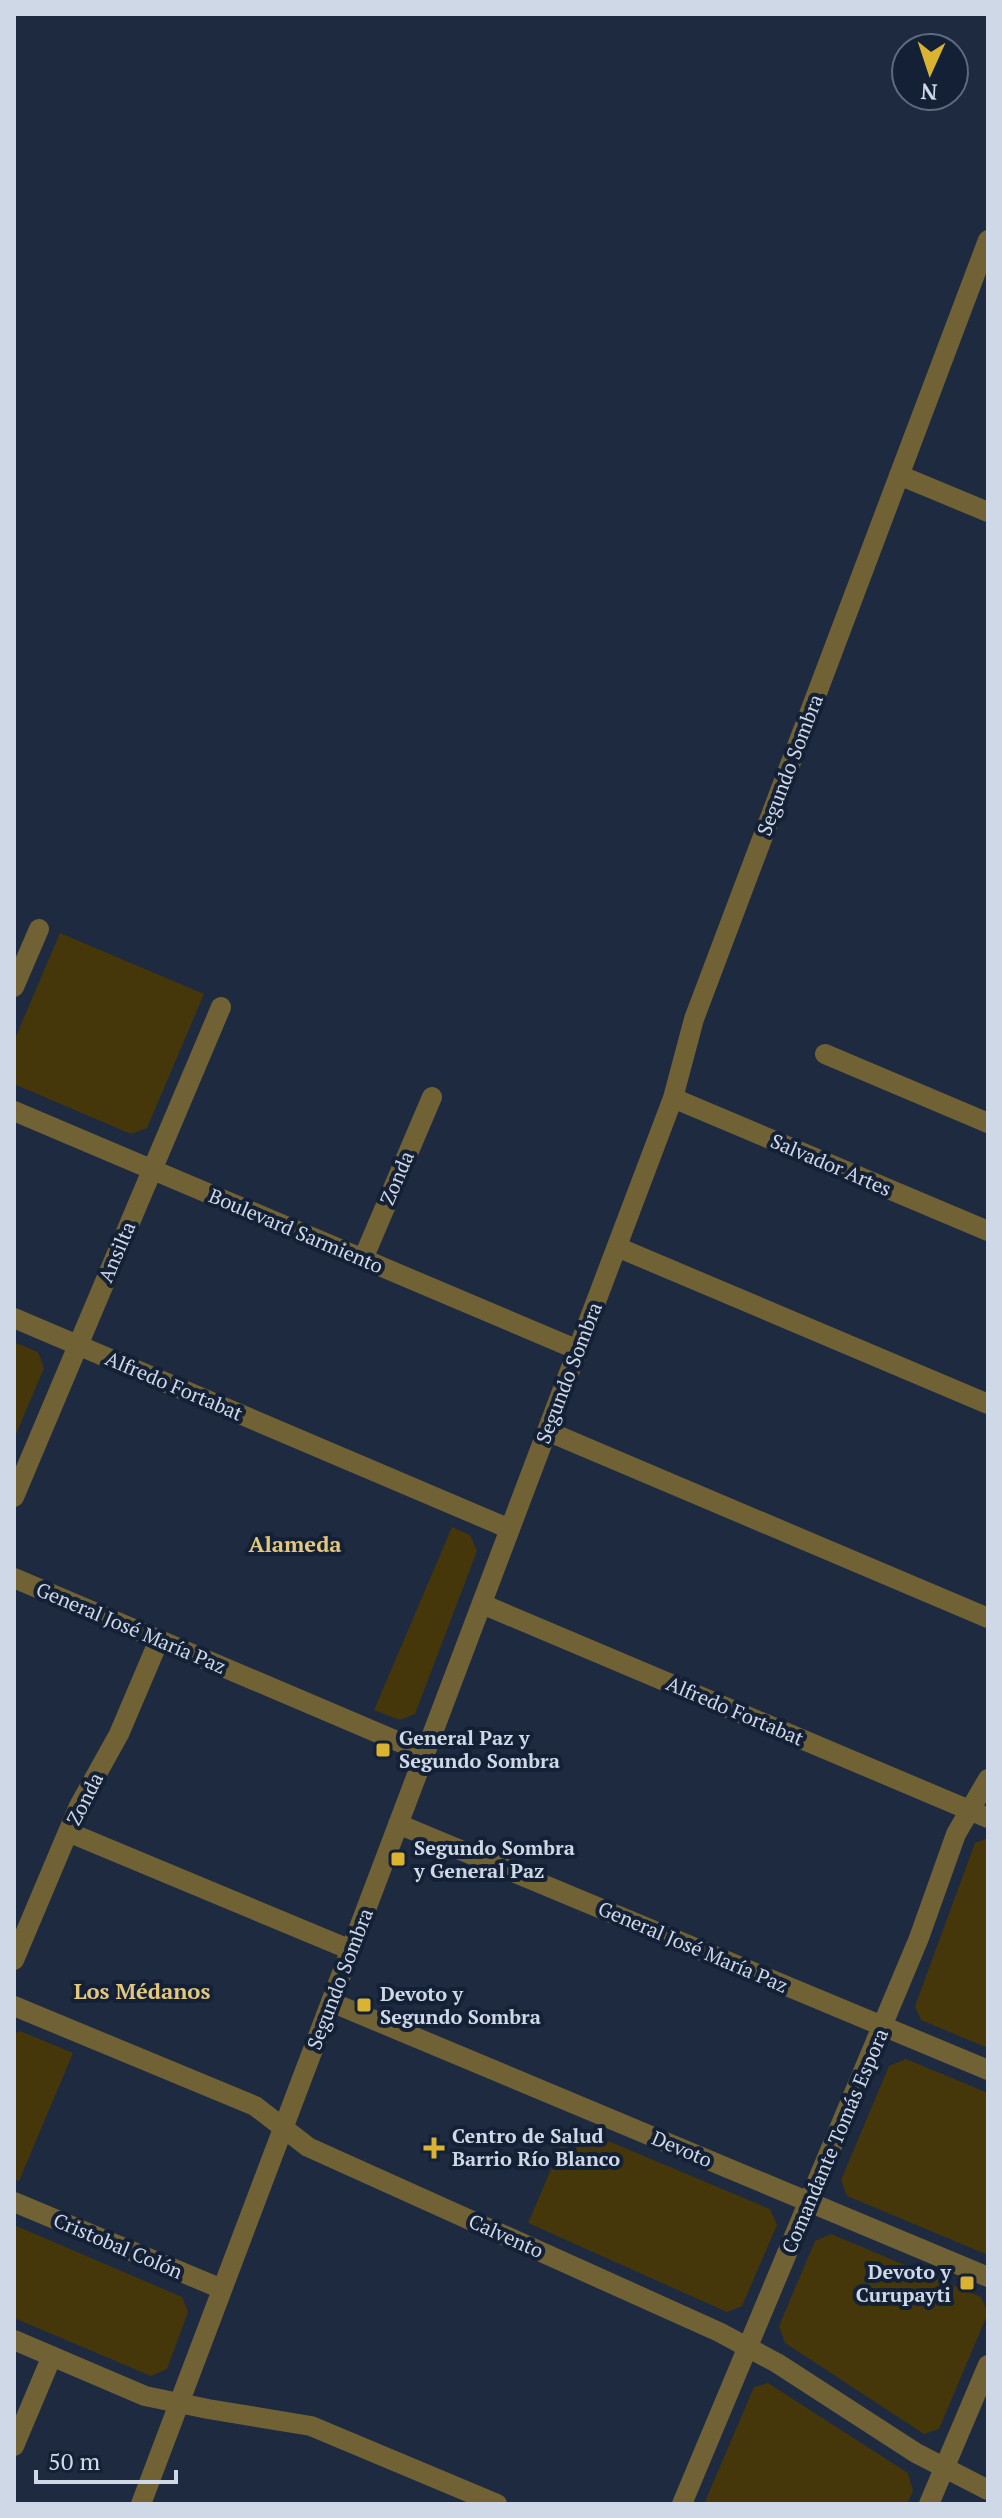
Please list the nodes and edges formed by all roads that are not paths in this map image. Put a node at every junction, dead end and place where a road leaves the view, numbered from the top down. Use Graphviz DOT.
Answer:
graph roads {
  1 [pos="988,240"];
  2 [pos="981,278"];
  3 [pos="899,475"];
  4 [pos="988,512"];
  5 [pos="39,929"];
  6 [pos="14,987"];
  7 [pos="221,1007"];
  8 [pos="825,1054"];
  9 [pos="432,1097"];
  10 [pos="673,1098"];
  11 [pos="14,1111"];
  12 [pos="988,1123"];
  13 [pos="152,1170"];
  14 [pos="988,1231"];
  15 [pos="617,1247"];
  16 [pos="363,1259"];
  17 [pos="14,1318"];
  18 [pos="78,1346"];
  19 [pos="578,1350"];
  20 [pos="988,1404"];
  21 [pos="547,1431"];
  22 [pos="14,1497"];
  23 [pos="510,1529"];
  24 [pos="14,1578"];
  25 [pos="482,1604"];
  26 [pos="988,1618"];
  27 [pos="159,1640"];
  28 [pos="425,1753"];
  29 [pos="988,1779"];
  30 [pos="979,1814"];
  31 [pos="398,1824"];
  32 [pos="68,1832"];
  33 [pos="351,1950"];
  34 [pos="14,1960"];
  35 [pos="331,2002"];
  36 [pos="14,2006"];
  37 [pos="883,2026"];
  38 [pos="988,2070"];
  39 [pos="284,2128"];
  40 [pos="14,2202"];
  41 [pos="809,2202"];
  42 [pos="988,2277"];
  43 [pos="222,2289"];
  44 [pos="14,2340"];
  45 [pos="748,2348"];
  46 [pos="52,2356"];
  47 [pos="988,2365"];
  48 [pos="179,2403"];
  49 [pos="14,2446"];
  50 [pos="945,2468"];
  51 [pos="988,2490"];
  52 [pos="141,2504"];
  53 [pos="497,2504"];
  54 [pos="682,2504"];
  55 [pos="929,2504"];
  1 -- 2 [label="street, Segundo Sombra"];
  2 -- 3 [label="street, Segundo Sombra"];
  3 -- 4 [label="street"];
  3 -- 10 [label="street, Segundo Sombra"];
  5 -- 6 [label="street"];
  7 -- 13 [label="street, Ansilta"];
  8 -- 12 [label="street"];
  9 -- 16 [label="street, Zonda"];
  10 -- 14 [label="street, Salvador Artes"];
  10 -- 15 [label="street, Segundo Sombra"];
  11 -- 13 [label="street, Boulevard Sarmiento"];
  13 -- 16 [label="street, Boulevard Sarmiento"];
  13 -- 18 [label="street, Ansilta"];
  15 -- 19 [label="street, Segundo Sombra"];
  15 -- 20 [label="street"];
  16 -- 19 [label="street, Boulevard Sarmiento"];
  17 -- 18 [label="street, Alfredo Fortabat"];
  18 -- 22 [label="street, Ansilta"];
  18 -- 23 [label="street, Alfredo Fortabat"];
  19 -- 21 [label="street, Segundo Sombra"];
  21 -- 23 [label="street, Segundo Sombra"];
  21 -- 26 [label="street"];
  23 -- 25 [label="street, Segundo Sombra"];
  24 -- 27 [label="street, General José María Paz"];
  25 -- 28 [label="street, Segundo Sombra"];
  25 -- 30 [label="street, Alfredo Fortabat"];
  27 -- 28 [label="street, General José María Paz"];
  27 -- 32 [label="street, Zonda"];
  28 -- 31 [label="street, Segundo Sombra"];
  29 -- 30 [label="street, Comandante Tomás Espora"];
  30 -- 37 [label="street, Comandante Tomás Espora"];
  31 -- 33 [label="street, Segundo Sombra"];
  31 -- 37 [label="street, General José María Paz"];
  32 -- 33 [label="street"];
  32 -- 34 [label="street, Zonda"];
  33 -- 35 [label="street, Segundo Sombra"];
  35 -- 39 [label="street, Segundo Sombra"];
  35 -- 41 [label="street, Devoto"];
  36 -- 39 [label="street, Calvento"];
  37 -- 38 [label="street, General José María Paz"];
  37 -- 41 [label="street, Comandante Tomás Espora"];
  39 -- 43 [label="street, Segundo Sombra"];
  39 -- 45 [label="street, Calvento"];
  40 -- 43 [label="street, Cristobal Colón"];
  41 -- 42 [label="street, Devoto"];
  41 -- 45 [label="street, Comandante Tomás Espora"];
  43 -- 48 [label="street, Segundo Sombra"];
  44 -- 46 [label="street"];
  45 -- 50 [label="street, Calvento"];
  45 -- 54 [label="street, Comandante Tomás Espora"];
  46 -- 48 [label="street"];
  46 -- 49 [label="street"];
  47 -- 50 [label="street"];
  48 -- 52 [label="street, Segundo Sombra"];
  48 -- 53 [label="street"];
  50 -- 51 [label="street, Calvento"];
  50 -- 55 [label="street"];
}
